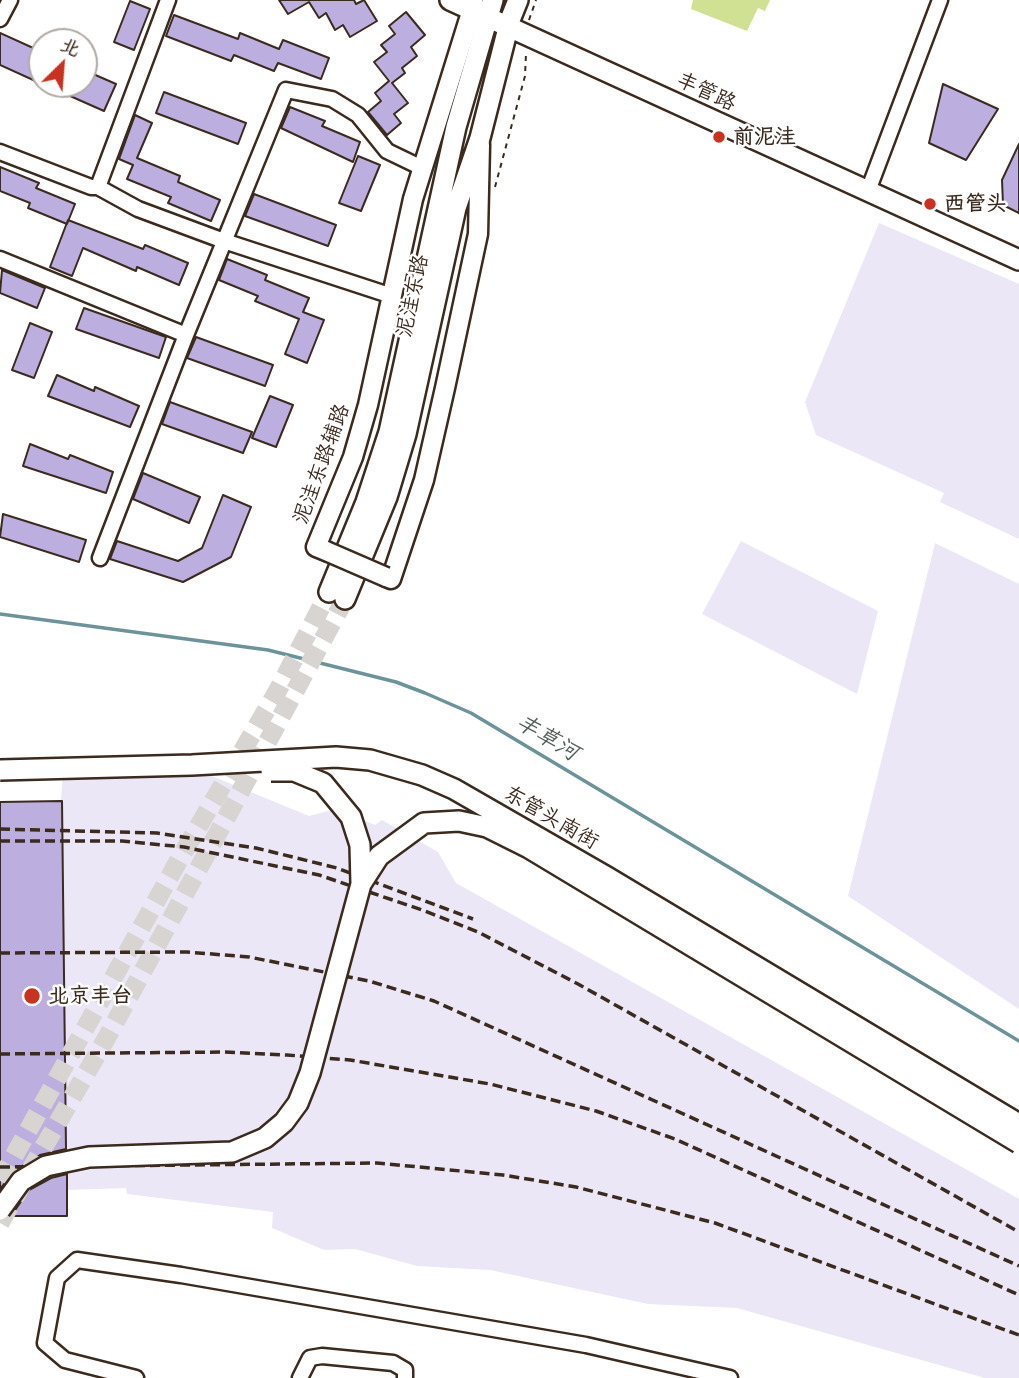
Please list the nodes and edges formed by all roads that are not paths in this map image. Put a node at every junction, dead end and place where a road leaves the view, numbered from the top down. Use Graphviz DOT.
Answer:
graph roads {
  1 [pos="10,0"];
  2 [pos="168,0"];
  3 [pos="450,0"];
  4 [pos="518,0"];
  5 [pos="940,0"];
  6 [pos="480,7"];
  7 [pos="0,19"];
  8 [pos="509,23"];
  9 [pos="480,138"];
  10 [pos="0,152"];
  11 [pos="416,165"];
  12 [pos="871,183"];
  13 [pos="98,187"];
  14 [pos="224,241"];
  15 [pos="1019,250"];
  16 [pos="0,259"];
  17 [pos="1019,260"];
  18 [pos="392,296"];
  19 [pos="186,335"];
  20 [pos="100,558"];
  21 [pos="192,765"];
  22 [pos="0,770"];
  23 [pos="361,884"];
  24 [pos="1019,1124"];
  25 [pos="1019,1143"];
  26 [pos="0,1210"];
  27 [pos="136,1378"];
  28 [pos="300,1378"];
  29 [pos="405,1378"];
  30 [pos="730,1378"];
  1 -- 7 [label="street"];
  2 -- 13 [label="street"];
  3 -- 6 [label="main road, 丰管路"];
  4 -- 8 [label="main road, 泥洼东路"];
  5 -- 12 [label="street"];
  6 -- 8 [label="main road, 丰管路"];
  6 -- 9 [label="main road, 泥洼东路"];
  6 -- 18 [label="street, 泥洼东路辅路"];
  8 -- 9 [label="main road, 泥洼东路"];
  8 -- 12 [label="main road, 丰管路"];
  8 -- 17 [label="main road, 丰管路"];
  9 -- 18 [label="street, 泥洼东路辅路, bridge"];
  10 -- 13 [label="street"];
  11 -- 14 [label="street"];
  12 -- 15 [label="main road, 丰管路"];
  13 -- 14 [label="street"];
  14 -- 18 [label="street"];
  14 -- 19 [label="street"];
  16 -- 19 [label="street"];
  19 -- 20 [label="street"];
  21 -- 22 [label="main road, 东管头南街, bridge"];
  21 -- 23 [label="main road, bridge"];
  21 -- 24 [label="main road, 东管头南街, bridge"];
  23 -- 25 [label="main road, 东管头南街, bridge"];
  23 -- 26 [label="main road, bridge"];
  27 -- 30 [label="street"];
  28 -- 29 [label="street"];
}
